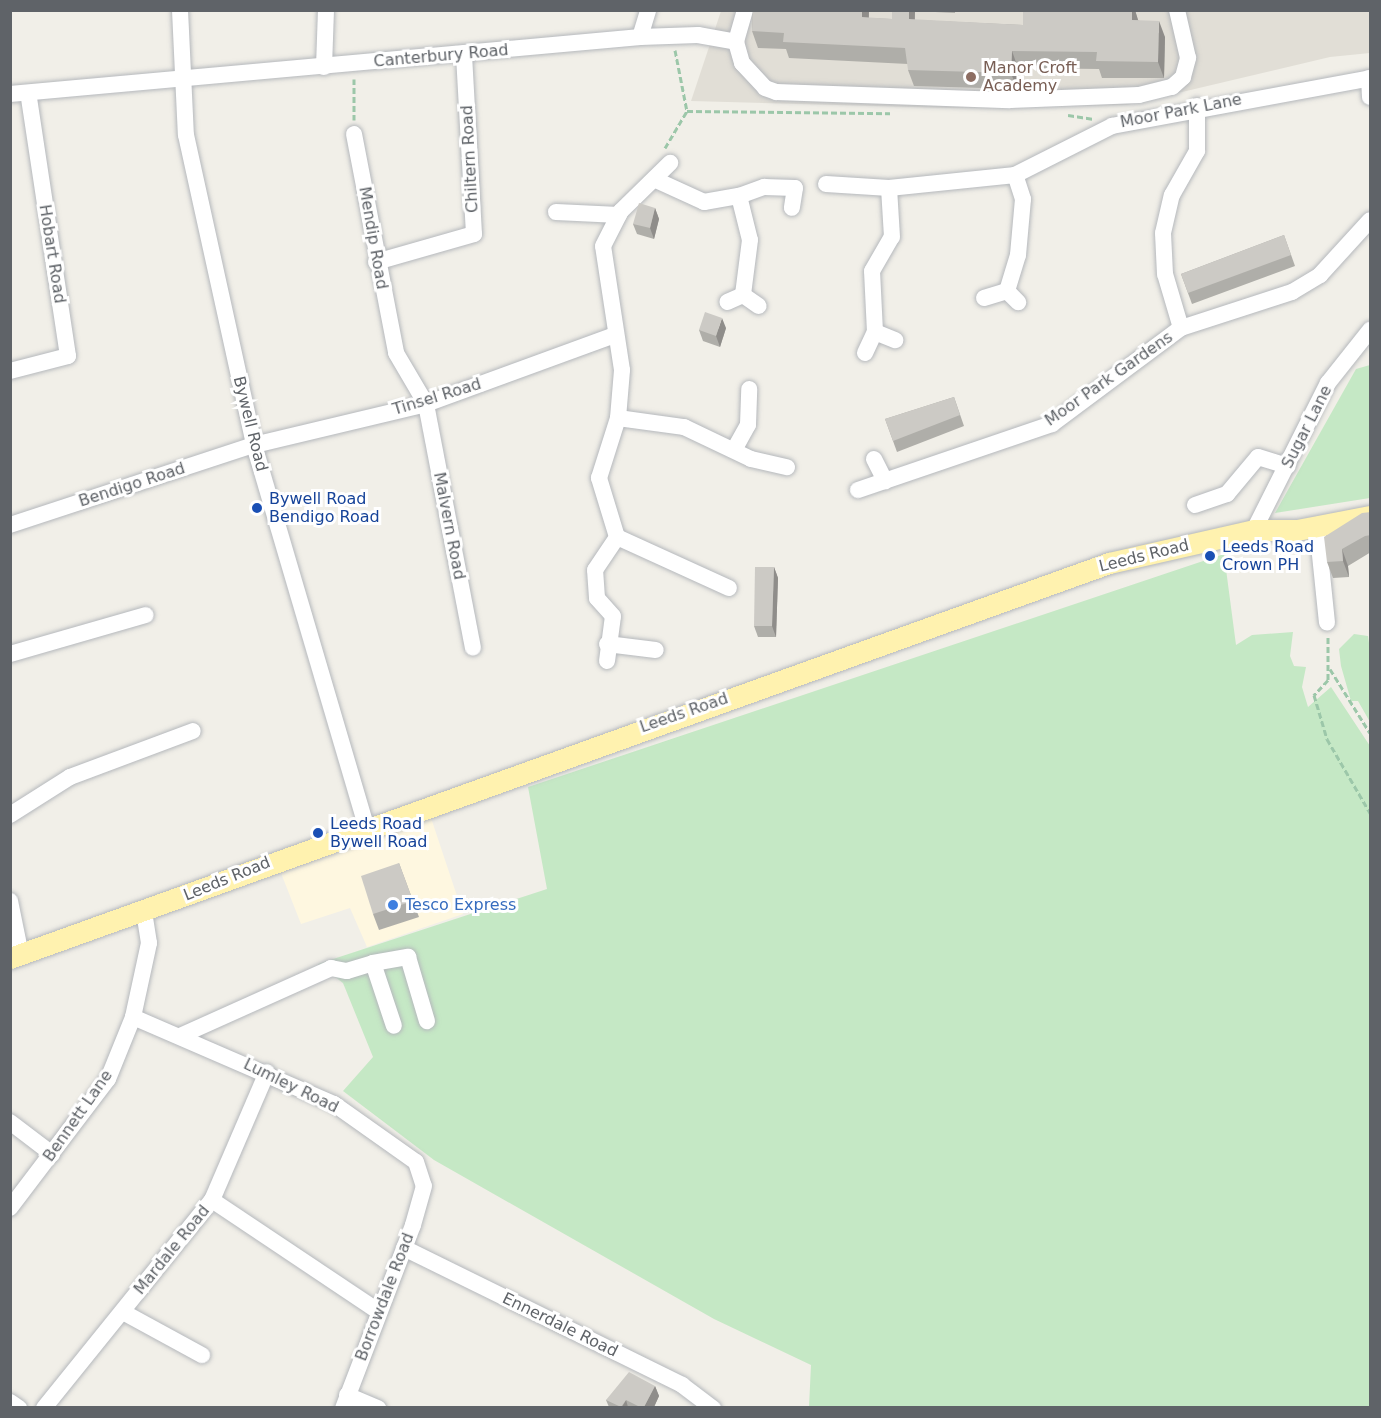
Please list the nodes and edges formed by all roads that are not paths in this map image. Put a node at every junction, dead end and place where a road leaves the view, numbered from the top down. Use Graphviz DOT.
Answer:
graph roads {
  1 [pos="180,10"];
  2 [pos="326,10"];
  3 [pos="648,10"];
  4 [pos="745,10"];
  5 [pos="1177,10"];
  6 [pos="640,38"];
  7 [pos="736,42"];
  8 [pos="464,53"];
  9 [pos="324,67"];
  10 [pos="1370,78"];
  11 [pos="184,79"];
  12 [pos="28,93"];
  13 [pos="10,94"];
  14 [pos="1371,97"];
  15 [pos="1197,106"];
  16 [pos="354,134"];
  17 [pos="670,163"];
  18 [pos="1016,175"];
  19 [pos="656,180"];
  20 [pos="826,184"];
  21 [pos="889,188"];
  22 [pos="739,196"];
  23 [pos="792,208"];
  24 [pos="556,212"];
  25 [pos="619,215"];
  26 [pos="1371,220"];
  27 [pos="376,262"];
  28 [pos="743,295"];
  29 [pos="984,298"];
  30 [pos="727,302"];
  31 [pos="759,306"];
  32 [pos="1181,328"];
  33 [pos="1371,330"];
  34 [pos="876,332"];
  35 [pos="615,335"];
  36 [pos="895,340"];
  37 [pos="865,353"];
  38 [pos="10,371"];
  39 [pos="749,389"];
  40 [pos="426,404"];
  41 [pos="618,418"];
  42 [pos="254,445"];
  43 [pos="734,450"];
  44 [pos="874,459"];
  45 [pos="786,466"];
  46 [pos="1288,466"];
  47 [pos="885,481"];
  48 [pos="858,490"];
  49 [pos="1195,505"];
  50 [pos="1371,516"];
  51 [pos="10,525"];
  52 [pos="1317,526"];
  53 [pos="1254,530"];
  54 [pos="617,537"];
  55 [pos="729,588"];
  56 [pos="146,615"];
  57 [pos="1328,622"];
  58 [pos="473,647"];
  59 [pos="656,650"];
  60 [pos="10,654"];
  61 [pos="193,731"];
  62 [pos="10,815"];
  63 [pos="367,828"];
  64 [pos="10,901"];
  65 [pos="144,912"];
  66 [pos="16,956"];
  67 [pos="373,963"];
  68 [pos="133,1017"];
  69 [pos="427,1021"];
  70 [pos="394,1026"];
  71 [pos="180,1036"];
  72 [pos="267,1072"];
  73 [pos="10,1122"];
  74 [pos="52,1154"];
  75 [pos="424,1186"];
  76 [pos="212,1200"];
  77 [pos="10,1208"];
  78 [pos="404,1248"];
  79 [pos="379,1311"];
  80 [pos="123,1312"];
  81 [pos="202,1355"];
  82 [pos="345,1401"];
  83 [pos="10,1402"];
  84 [pos="19,1407"];
  85 [pos="44,1407"];
  86 [pos="378,1407"];
  87 [pos="713,1407"];
  1 -- 11 [label="street, Bywell Road"];
  2 -- 9 [label="street"];
  3 -- 6 [label="street"];
  4 -- 7 [label="street"];
  5 -- 7 [label="street"];
  6 -- 7 [label="street, Canterbury Road"];
  6 -- 8 [label="street, Canterbury Road"];
  8 -- 9 [label="street, Canterbury Road"];
  8 -- 27 [label="street, Chiltern Road"];
  9 -- 11 [label="street, Canterbury Road"];
  10 -- 14 [label="street"];
  10 -- 15 [label="street, Moor Park Lane"];
  11 -- 12 [label="street, Canterbury Road"];
  11 -- 42 [label="street, Bywell Road"];
  12 -- 13 [label="street, Canterbury Road"];
  12 -- 38 [label="street, Hobart Road"];
  15 -- 18 [label="street, Moor Park Lane"];
  15 -- 32 [label="street"];
  16 -- 27 [label="street, Mendip Road"];
  17 -- 19 [label="street"];
  18 -- 21 [label="street, Moor Park Lane"];
  18 -- 29 [label="street"];
  19 -- 22 [label="street"];
  19 -- 25 [label="street"];
  20 -- 21 [label="street, Moor Park Lane"];
  21 -- 34 [label="street"];
  22 -- 23 [label="street"];
  22 -- 28 [label="street"];
  24 -- 25 [label="street"];
  25 -- 35 [label="street"];
  26 -- 32 [label="street, Moor Park Gardens"];
  27 -- 40 [label="street, Mendip Road"];
  28 -- 30 [label="street"];
  28 -- 31 [label="street"];
  32 -- 47 [label="street, Moor Park Gardens"];
  33 -- 46 [label="street, Sugar Lane"];
  34 -- 36 [label="street"];
  34 -- 37 [label="street"];
  35 -- 40 [label="street, Tinsel Road"];
  35 -- 41 [label="street"];
  39 -- 43 [label="street"];
  40 -- 42 [label="street, Tinsel Road"];
  40 -- 58 [label="street, Malvern Road"];
  41 -- 43 [label="street"];
  41 -- 54 [label="street"];
  42 -- 51 [label="street, Bendigo Road"];
  42 -- 63 [label="street, Bywell Road"];
  43 -- 45 [label="street"];
  44 -- 47 [label="street"];
  46 -- 49 [label="street"];
  46 -- 53 [label="street, Sugar Lane"];
  47 -- 48 [label="street, Moor Park Gardens"];
  50 -- 52 [label="main road, Leeds Road"];
  52 -- 53 [label="main road, Leeds Road"];
  52 -- 57 [label="street"];
  53 -- 63 [label="main road, Leeds Road"];
  54 -- 55 [label="street"];
  54 -- 59 [label="street"];
  56 -- 60 [label="street"];
  61 -- 62 [label="street"];
  63 -- 65 [label="main road, Leeds Road"];
  64 -- 66 [label="street"];
  65 -- 66 [label="main road, Leeds Road"];
  65 -- 68 [label="street, Bennett Lane"];
  67 -- 69 [label="street"];
  67 -- 70 [label="street"];
  67 -- 71 [label="street"];
  68 -- 71 [label="street, Lumley Road"];
  68 -- 74 [label="street, Bennett Lane"];
  71 -- 72 [label="street, Lumley Road"];
  72 -- 75 [label="street, Lumley Road"];
  72 -- 76 [label="street, Mardale Road"];
  73 -- 74 [label="street"];
  74 -- 77 [label="street, Bennett Lane"];
  75 -- 78 [label="street, Borrowdale Road"];
  76 -- 79 [label="street"];
  76 -- 80 [label="street, Mardale Road"];
  78 -- 79 [label="street, Borrowdale Road"];
  78 -- 87 [label="street, Ennerdale Road"];
  79 -- 82 [label="street, Borrowdale Road"];
  80 -- 81 [label="street"];
  80 -- 85 [label="street, Mardale Road"];
  82 -- 86 [label="street"];
  83 -- 84 [label="street"];
}
